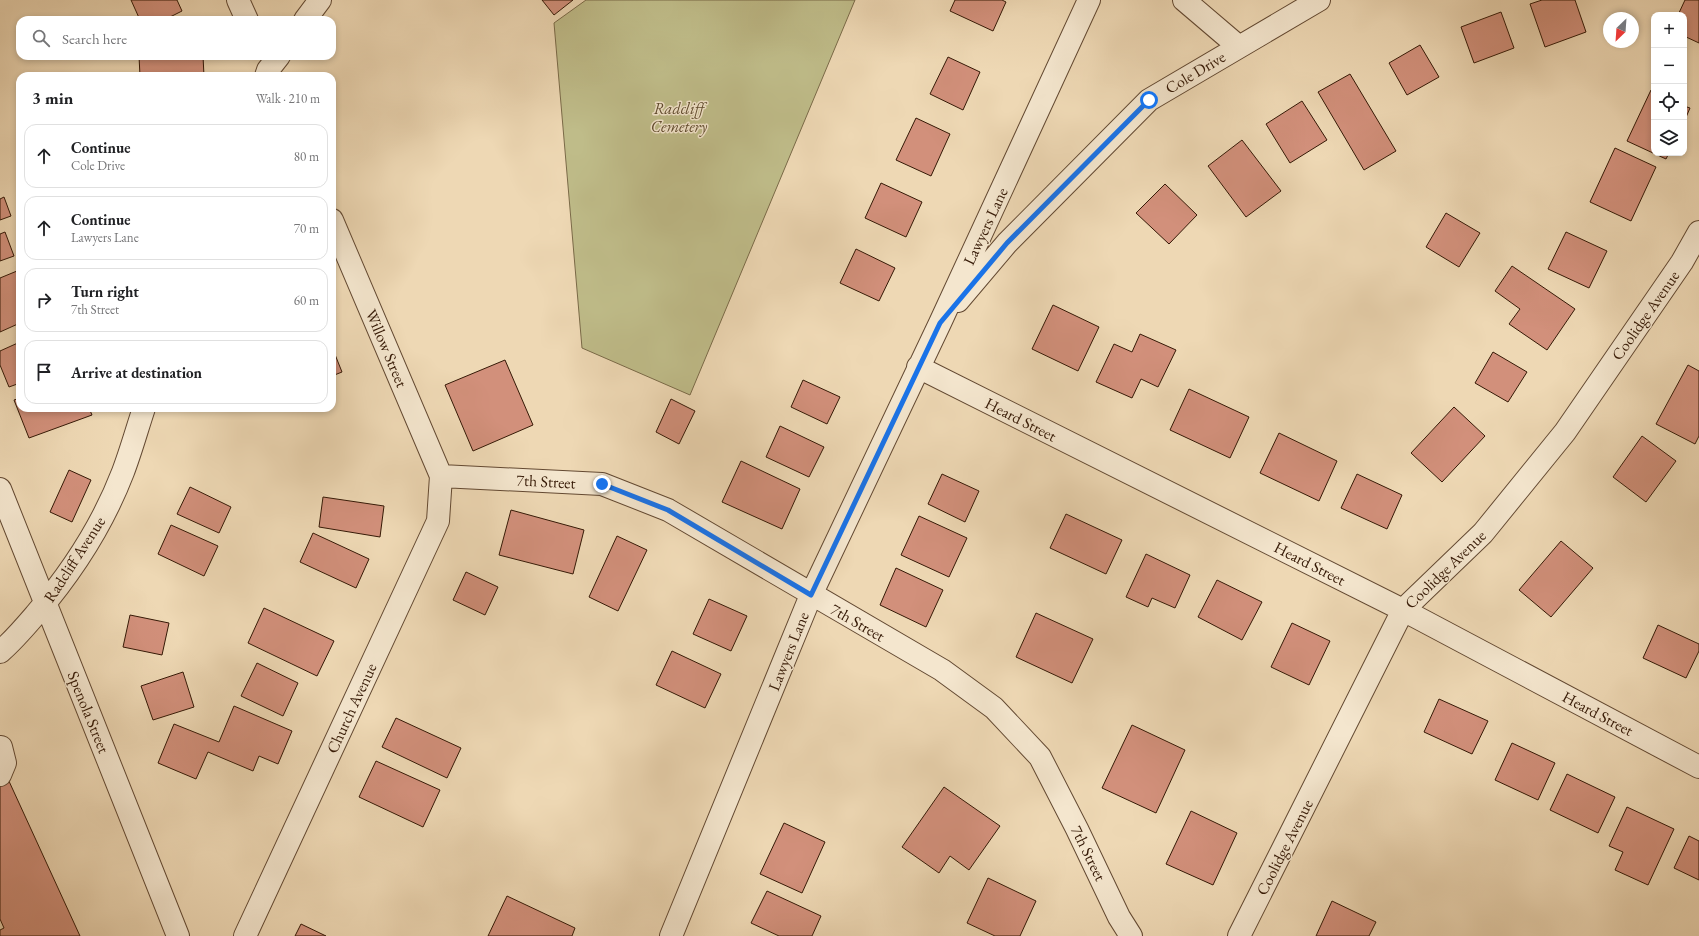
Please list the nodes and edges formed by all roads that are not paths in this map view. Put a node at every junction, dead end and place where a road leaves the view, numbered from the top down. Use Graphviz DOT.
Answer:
graph roads {
  1 [pos="238,0"];
  2 [pos="320,0"];
  3 [pos="1089,0"];
  4 [pos="1184,0"];
  5 [pos="1319,0"];
  6 [pos="244,16"];
  7 [pos="309,16"];
  8 [pos="1238,46"];
  9 [pos="336,229"];
  10 [pos="1699,232"];
  11 [pos="940,323"];
  12 [pos="918,367"];
  13 [pos="143,412"];
  14 [pos="441,476"];
  15 [pos="0,489"];
  16 [pos="811,595"];
  17 [pos="46,603"];
  18 [pos="1403,610"];
  19 [pos="0,652"];
  20 [pos="0,745"];
  21 [pos="1699,767"];
  22 [pos="0,775"];
  23 [pos="178,936"];
  24 [pos="245,936"];
  25 [pos="671,936"];
  26 [pos="1131,936"];
  27 [pos="1239,936"];
  1 -- 6 [label="street"];
  2 -- 7 [label="street"];
  3 -- 11 [label="street, Lawyers Lane"];
  4 -- 8 [label="street"];
  5 -- 8 [label="street, Cole Drive"];
  8 -- 11 [label="street, Cole Drive"];
  9 -- 14 [label="street, Willow Street"];
  10 -- 18 [label="street, Coolidge Avenue"];
  11 -- 12 [label="street, Lawyers Lane"];
  12 -- 16 [label="street, Lawyers Lane"];
  12 -- 18 [label="street, Heard Street"];
  13 -- 17 [label="street, Radcliff Avenue"];
  14 -- 16 [label="street, 7th Street"];
  14 -- 24 [label="street, Church Avenue"];
  15 -- 17 [label="street, Spenola Street"];
  16 -- 25 [label="street, Lawyers Lane"];
  16 -- 26 [label="street, 7th Street"];
  17 -- 19 [label="street, Radcliff Avenue"];
  17 -- 23 [label="street, Spenola Street"];
  18 -- 21 [label="street, Heard Street"];
  18 -- 27 [label="street, Coolidge Avenue"];
  20 -- 22 [label="street"];
}
